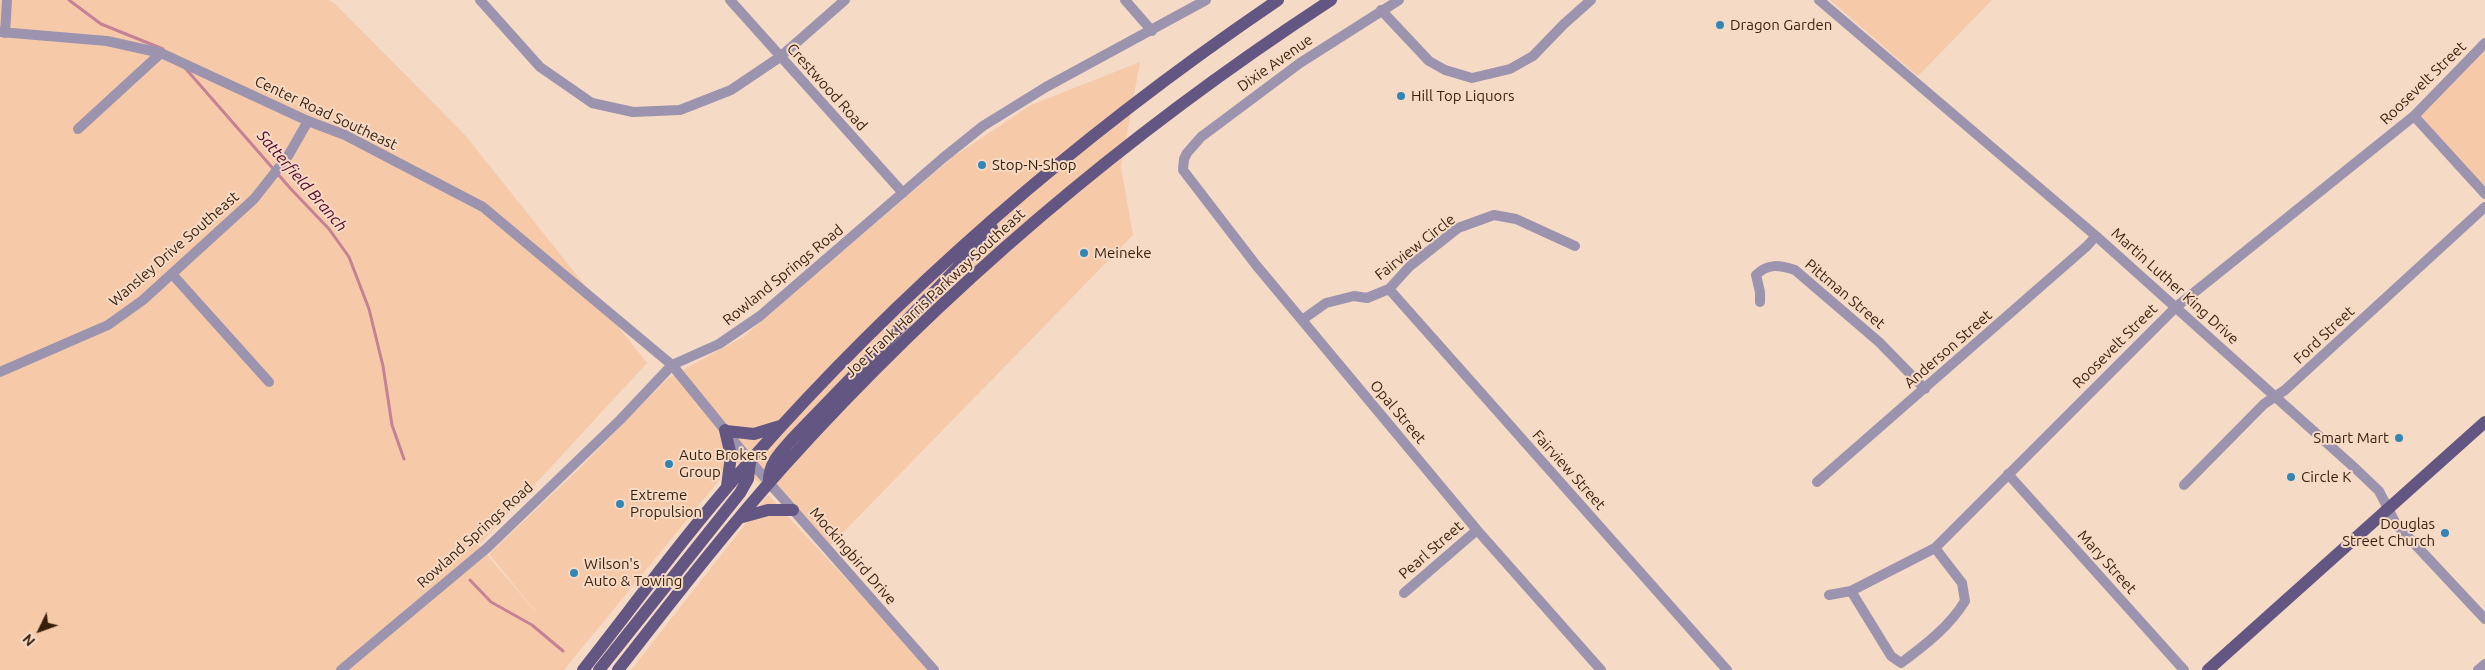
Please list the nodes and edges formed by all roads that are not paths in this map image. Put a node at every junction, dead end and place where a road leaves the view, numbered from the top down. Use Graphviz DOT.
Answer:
graph roads {
  1 [pos="7,0"];
  2 [pos="480,0"];
  3 [pos="730,0"];
  4 [pos="845,0"];
  5 [pos="1125,0"];
  6 [pos="1206,0"];
  7 [pos="1278,0"];
  8 [pos="1331,0"];
  9 [pos="1399,0"];
  10 [pos="1591,0"];
  11 [pos="1819,0"];
  12 [pos="1381,10"];
  13 [pos="1152,31"];
  14 [pos="3,33"];
  15 [pos="2485,43"];
  16 [pos="161,53"];
  17 [pos="780,56"];
  18 [pos="2414,116"];
  19 [pos="308,121"];
  20 [pos="78,128"];
  21 [pos="1183,165"];
  22 [pos="903,193"];
  23 [pos="2485,194"];
  24 [pos="2485,207"];
  25 [pos="998,216"];
  26 [pos="2096,236"];
  27 [pos="1575,246"];
  28 [pos="172,274"];
  29 [pos="1389,289"];
  30 [pos="1760,302"];
  31 [pos="2176,307"];
  32 [pos="1302,320"];
  33 [pos="672,365"];
  34 [pos="0,372"];
  35 [pos="269,382"];
  36 [pos="1925,389"];
  37 [pos="2275,397"];
  38 [pos="2485,422"];
  39 [pos="784,424"];
  40 [pos="726,431"];
  41 [pos="750,461"];
  42 [pos="2008,474"];
  43 [pos="1817,482"];
  44 [pos="770,483"];
  45 [pos="2184,485"];
  46 [pos="726,490"];
  47 [pos="793,510"];
  48 [pos="2387,510"];
  49 [pos="739,518"];
  50 [pos="1477,530"];
  51 [pos="1935,548"];
  52 [pos="1851,591"];
  53 [pos="1404,594"];
  54 [pos="1829,595"];
  55 [pos="2485,620"];
  56 [pos="2485,664"];
  57 [pos="342,670"];
  58 [pos="582,670"];
  59 [pos="599,670"];
  60 [pos="618,670"];
  61 [pos="934,670"];
  62 [pos="1601,670"];
  63 [pos="1727,670"];
  64 [pos="2184,670"];
  65 [pos="2208,670"];
  66 [pos="2478,670"];
  1 -- 14 [label="street"];
  2 -- 17 [label="street"];
  3 -- 17 [label="street, Crestwood Road"];
  4 -- 17 [label="street"];
  5 -- 13 [label="street"];
  6 -- 13 [label="street, Rowland Springs Road"];
  7 -- 25 [label="main road, Joe Frank Harris Parkway Southeast"];
  8 -- 44 [label="main road, Joe Frank Harris Parkway Southeast"];
  9 -- 12 [label="street, Dixie Avenue"];
  10 -- 12 [label="street"];
  11 -- 26 [label="street, Martin Luther King Drive"];
  12 -- 21 [label="street, Dixie Avenue"];
  13 -- 22 [label="street, Rowland Springs Road"];
  14 -- 16 [label="street, Center Road Southeast"];
  15 -- 18 [label="street, Roosevelt Street"];
  16 -- 19 [label="street, Center Road Southeast"];
  16 -- 20 [label="street"];
  17 -- 22 [label="street, Crestwood Road"];
  18 -- 23 [label="street"];
  18 -- 31 [label="street, Roosevelt Street"];
  19 -- 28 [label="street, Wansley Drive Southeast"];
  19 -- 33 [label="street, Center Road Southeast"];
  21 -- 32 [label="street, Opal Street"];
  22 -- 33 [label="street, Rowland Springs Road"];
  24 -- 37 [label="street, Ford Street"];
  25 -- 39 [label="main road, Joe Frank Harris Parkway Southeast"];
  25 -- 44 [label="main road"];
  26 -- 31 [label="street, Martin Luther King Drive"];
  26 -- 36 [label="street, Anderson Street"];
  27 -- 29 [label="street, Fairview Circle"];
  28 -- 34 [label="street, Wansley Drive Southeast"];
  28 -- 35 [label="street"];
  29 -- 32 [label="street, Fairview Circle"];
  29 -- 63 [label="street, Fairview Street"];
  30 -- 36 [label="street, Pittman Street"];
  31 -- 37 [label="street, Martin Luther King Drive"];
  31 -- 42 [label="street, Roosevelt Street"];
  32 -- 50 [label="street, Opal Street"];
  33 -- 40 [label="street, Center Road Southeast"];
  33 -- 57 [label="street, Rowland Springs Road"];
  36 -- 43 [label="street, Anderson Street"];
  37 -- 45 [label="street, Ford Street"];
  37 -- 48 [label="street, Martin Luther King Drive"];
  38 -- 48 [label="main road"];
  39 -- 40 [label="main road"];
  39 -- 41 [label="main road, Joe Frank Harris Parkway Southeast"];
  40 -- 41 [label="street, Mockingbird Drive"];
  40 -- 46 [label="main road"];
  41 -- 44 [label="street, Mockingbird Drive"];
  41 -- 46 [label="main road, Joe Frank Harris Parkway Southeast"];
  41 -- 59 [label="main road"];
  42 -- 51 [label="street, Roosevelt Street"];
  42 -- 64 [label="street, Mary Street"];
  44 -- 47 [label="street, Mockingbird Drive"];
  44 -- 49 [label="main road, Joe Frank Harris Parkway Southeast"];
  46 -- 58 [label="main road, Joe Frank Harris Parkway Southeast"];
  47 -- 49 [label="main road"];
  47 -- 61 [label="street, Mockingbird Drive"];
  48 -- 55 [label="street, Martin Luther King Drive"];
  48 -- 65 [label="main road"];
  49 -- 60 [label="main road, Joe Frank Harris Parkway Southeast"];
  50 -- 53 [label="street, Pearl Street"];
  50 -- 62 [label="street, Opal Street"];
  51 -- 52 [label="street, Roosevelt Street"];
  51 -- 52 [label="street"];
  52 -- 54 [label="street, Roosevelt Street"];
  56 -- 66 [label="street"];
}
